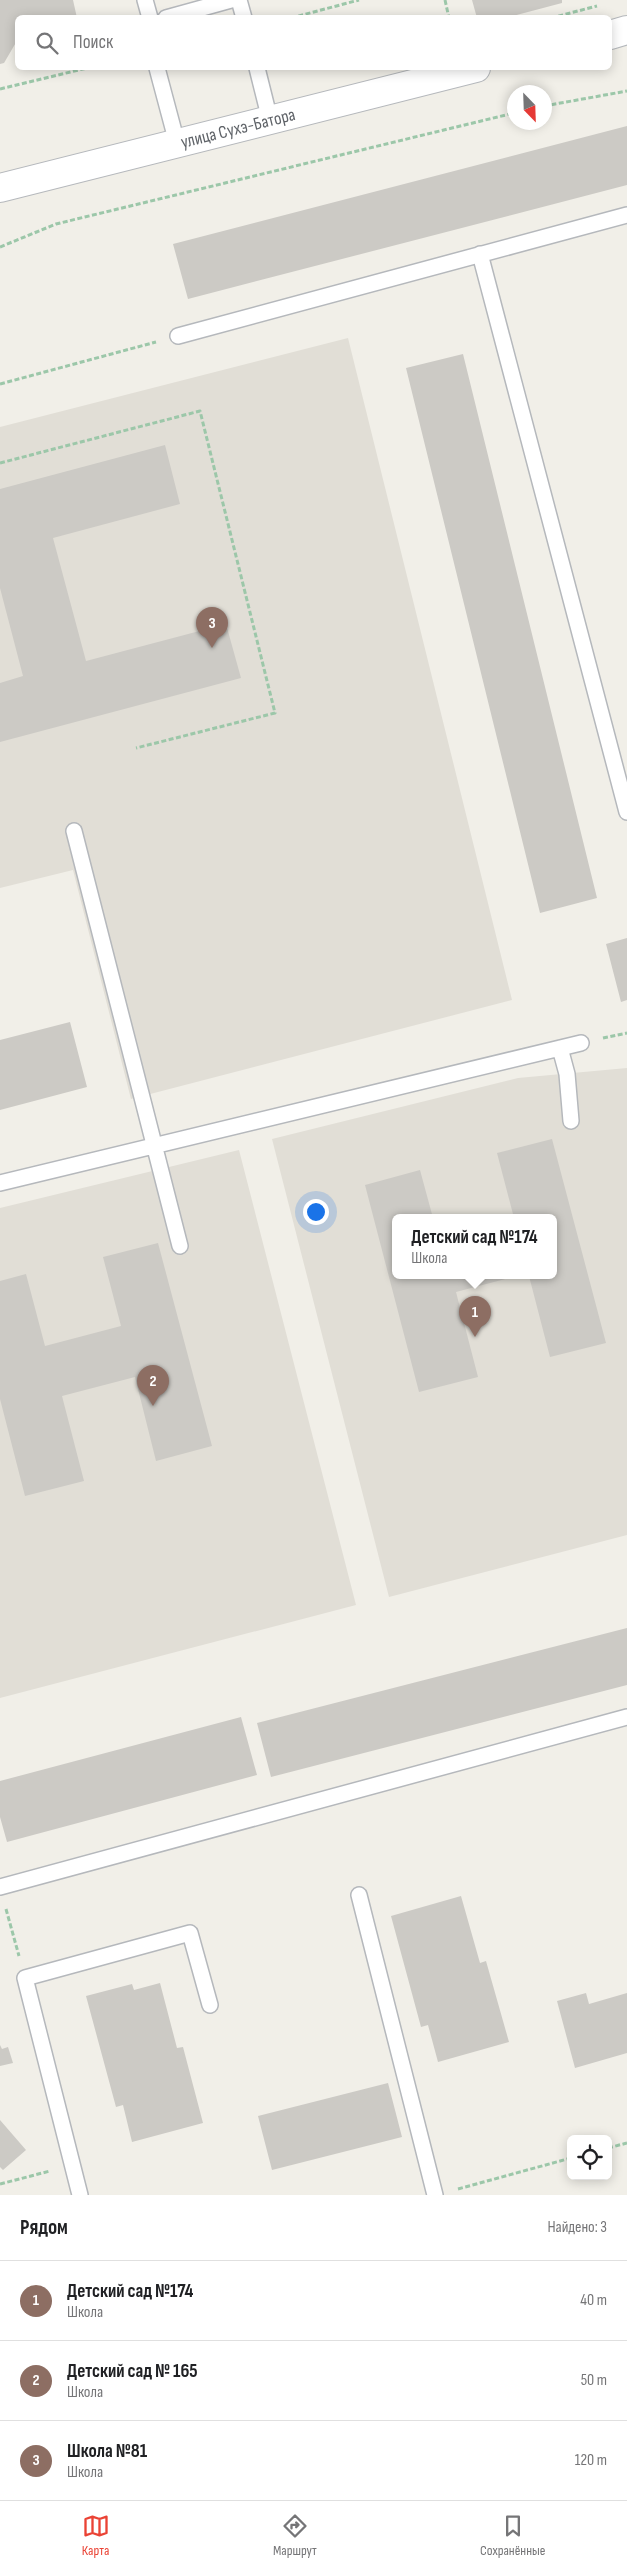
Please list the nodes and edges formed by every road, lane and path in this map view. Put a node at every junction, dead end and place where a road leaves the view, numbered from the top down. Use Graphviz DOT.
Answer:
graph roads {
  1 [pos="145,0"];
  2 [pos="231,0"];
  3 [pos="239,0"];
  4 [pos="359,0"];
  5 [pos="445,0"];
  6 [pos="573,12"];
  7 [pos="149,15"];
  8 [pos="177,15"];
  9 [pos="243,15"];
  10 [pos="302,15"];
  11 [pos="448,15"];
  12 [pos="562,15"];
  13 [pos="627,30"];
  14 [pos="612,34"];
  15 [pos="79,70"];
  16 [pos="158,70"];
  17 [pos="257,70"];
  18 [pos="468,70"];
  19 [pos="0,90"];
  20 [pos="627,92"];
  21 [pos="552,105"];
  22 [pos="507,115"];
  23 [pos="270,120"];
  24 [pos="177,143"];
  25 [pos="0,188"];
  26 [pos="627,215"];
  27 [pos="0,247"];
  28 [pos="480,254"];
  29 [pos="178,336"];
  30 [pos="0,384"];
  31 [pos="0,462"];
  32 [pos="136,748"];
  33 [pos="627,812"];
  34 [pos="74,831"];
  35 [pos="580,1043"];
  36 [pos="560,1048"];
  37 [pos="571,1121"];
  38 [pos="154,1146"];
  39 [pos="0,1183"];
  40 [pos="180,1246"];
  41 [pos="627,1717"];
  42 [pos="0,1886"];
  43 [pos="359,1895"];
  44 [pos="5,1906"];
  45 [pos="25,1978"];
  46 [pos="210,2005"];
  47 [pos="627,2143"];
  48 [pos="612,2147"];
  49 [pos="567,2159"];
  50 [pos="72,2166"];
  51 [pos="0,2184"];
  52 [pos="80,2195"];
  53 [pos="435,2195"];
  1 -- 7 [label="lane"];
  2 -- 8 [label="lane"];
  3 -- 9 [label="lane"];
  4 -- 10 [label="path"];
  5 -- 11 [label="path"];
  6 -- 12 [label="path"];
  13 -- 14 [label="street"];
  15 -- 19 [label="path"];
  16 -- 24 [label="lane"];
  17 -- 23 [label="lane"];
  18 -- 23 [label="street, улица Сухэ-Батора"];
  20 -- 21 [label="path"];
  22 -- 27 [label="path"];
  23 -- 24 [label="street, улица Сухэ-Батора"];
  24 -- 25 [label="street, улица Сухэ-Батора"];
  26 -- 28 [label="lane"];
  28 -- 29 [label="lane"];
  28 -- 33 [label="lane"];
  29 -- 30 [label="path"];
  31 -- 32 [label="path"];
  34 -- 38 [label="lane"];
  35 -- 36 [label="lane"];
  36 -- 37 [label="lane"];
  36 -- 38 [label="lane"];
  38 -- 39 [label="lane"];
  38 -- 40 [label="lane"];
  41 -- 42 [label="lane"];
  43 -- 53 [label="lane"];
  44 -- 45 [label="path"];
  45 -- 46 [label="lane"];
  45 -- 50 [label="lane"];
  47 -- 48 [label="path"];
  49 -- 53 [label="path"];
  50 -- 51 [label="path"];
  50 -- 52 [label="lane"];
}
